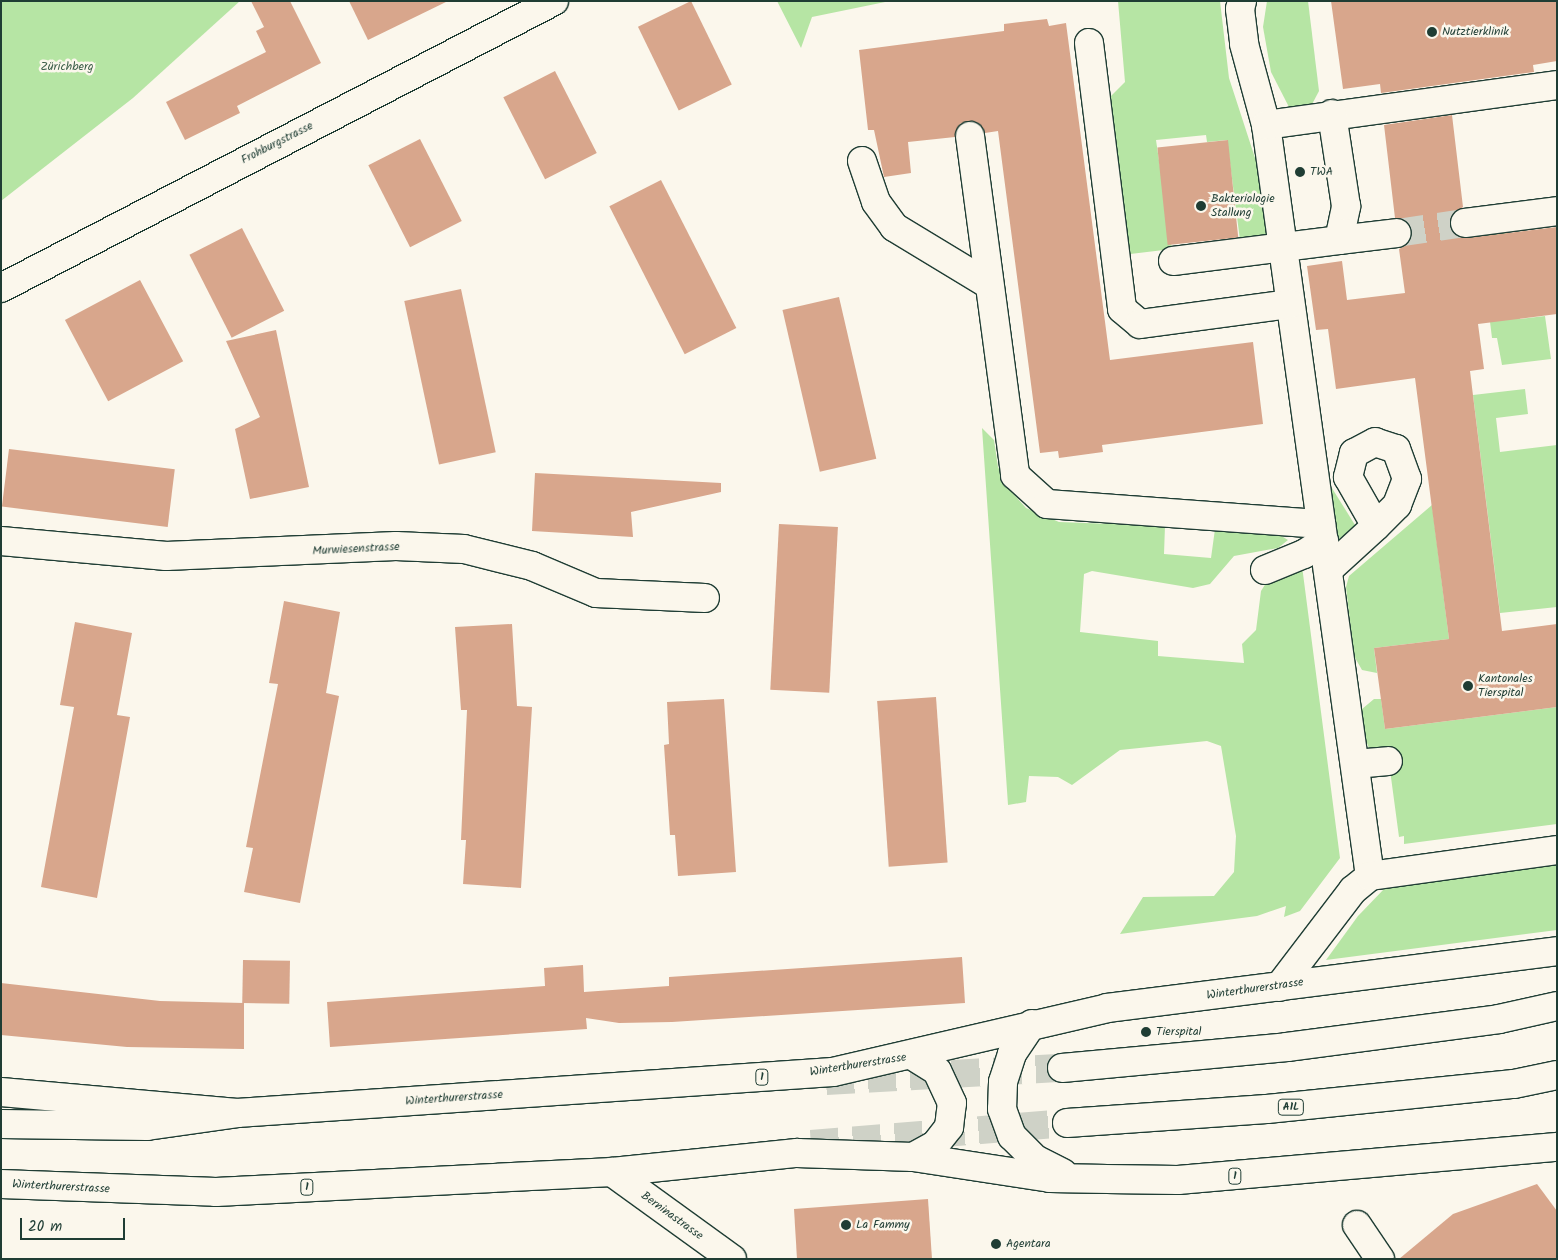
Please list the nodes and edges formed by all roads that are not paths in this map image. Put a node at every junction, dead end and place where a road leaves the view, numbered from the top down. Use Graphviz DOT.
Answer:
graph roads {
  1 [pos="554,1"];
  2 [pos="1242,1"];
  3 [pos="1090,43"];
  4 [pos="1557,85"];
  5 [pos="1332,114"];
  6 [pos="1266,124"];
  7 [pos="970,136"];
  8 [pos="862,161"];
  9 [pos="1557,211"];
  10 [pos="1465,223"];
  11 [pos="1397,233"];
  12 [pos="1340,240"];
  13 [pos="1282,248"];
  14 [pos="1173,261"];
  15 [pos="988,284"];
  16 [pos="1,288"];
  17 [pos="1290,304"];
  18 [pos="1376,526"];
  19 [pos="1322,532"];
  20 [pos="1,541"];
  21 [pos="1265,570"];
  22 [pos="1328,570"];
  23 [pos="705,598"];
  24 [pos="1388,761"];
  25 [pos="1355,764"];
  26 [pos="1557,850"];
  27 [pos="1370,876"];
  28 [pos="1557,951"];
  29 [pos="1279,986"];
  30 [pos="1557,1006"];
  31 [pos="1557,1018"];
  32 [pos="1499,1019"];
  33 [pos="1032,1024"];
  34 [pos="913,1056"];
  35 [pos="1062,1068"];
  36 [pos="1557,1075"];
  37 [pos="1514,1084"];
  38 [pos="1557,1084"];
  39 [pos="1,1092"];
  40 [pos="237,1113"];
  41 [pos="1067,1123"];
  42 [pos="1,1124"];
  43 [pos="1557,1147"];
  44 [pos="913,1157"];
  45 [pos="612,1172"];
  46 [pos="1072,1178"];
  47 [pos="1,1184"];
  48 [pos="1357,1225"];
  49 [pos="732,1259"];
  50 [pos="1380,1259"];
  1 -- 16 [label="main road, Frohburgstrasse"];
  2 -- 6 [label="main road"];
  3 -- 17 [label="main road"];
  4 -- 5 [label="main road"];
  5 -- 6 [label="main road"];
  5 -- 12 [label="main road"];
  6 -- 13 [label="main road"];
  7 -- 15 [label="main road"];
  8 -- 15 [label="main road"];
  9 -- 10 [label="main road"];
  11 -- 12 [label="main road"];
  12 -- 13 [label="main road"];
  13 -- 14 [label="main road"];
  13 -- 17 [label="main road"];
  15 -- 19 [label="main road"];
  17 -- 19 [label="main road"];
  18 -- 22 [label="main road"];
  19 -- 21 [label="main road"];
  19 -- 22 [label="main road"];
  20 -- 23 [label="main road, Murwiesenstrasse"];
  22 -- 25 [label="main road"];
  24 -- 25 [label="main road"];
  25 -- 27 [label="main road"];
  26 -- 27 [label="main road"];
  27 -- 29 [label="main road"];
  28 -- 29 [label="main road, Winterthurerstrasse / 1"];
  29 -- 33 [label="main road, Winterthurerstrasse / 1"];
  30 -- 32 [label="main road"];
  31 -- 32 [label="main road"];
  32 -- 35 [label="main road"];
  33 -- 34 [label="main road, Winterthurerstrasse / 1"];
  33 -- 46 [label="main road"];
  34 -- 40 [label="main road, Winterthurerstrasse / 1"];
  34 -- 44 [label="main road"];
  36 -- 37 [label="main road, A1L"];
  37 -- 38 [label="main road"];
  37 -- 41 [label="main road, A1L"];
  39 -- 40 [label="main road, Winterthurerstrasse / 1"];
  40 -- 42 [label="main road"];
  43 -- 46 [label="main road, Winterthurerstrasse / 1"];
  44 -- 45 [label="main road, Winterthurerstrasse / 1"];
  44 -- 46 [label="main road, Winterthurerstrasse / 1"];
  45 -- 47 [label="main road, Winterthurerstrasse / 1"];
  45 -- 49 [label="main road, Berninastrasse"];
  48 -- 50 [label="main road"];
}
